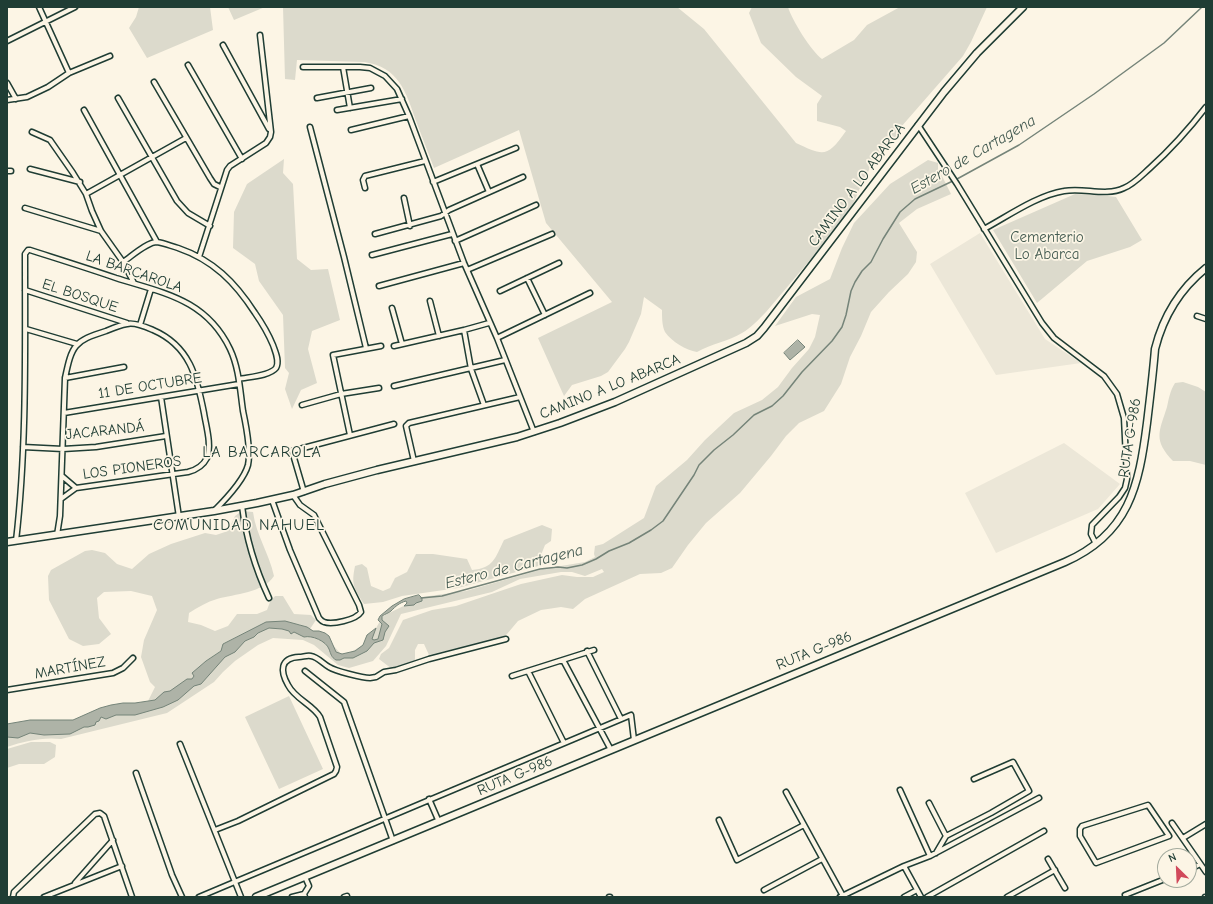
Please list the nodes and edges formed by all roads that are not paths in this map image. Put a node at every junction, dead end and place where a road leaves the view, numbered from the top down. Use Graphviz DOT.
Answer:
graph roads {
  1 [pos="39,7"];
  2 [pos="75,7"];
  3 [pos="1023,7"];
  4 [pos="46,22"];
  5 [pos="260,35"];
  6 [pos="7,41"];
  7 [pos="223,45"];
  8 [pos="110,56"];
  9 [pos="188,65"];
  10 [pos="303,67"];
  11 [pos="343,67"];
  12 [pos="69,72"];
  13 [pos="154,82"];
  14 [pos="7,84"];
  15 [pos="371,88"];
  16 [pos="348,92"];
  17 [pos="16,98"];
  18 [pos="118,98"];
  19 [pos="317,98"];
  20 [pos="402,99"];
  21 [pos="7,100"];
  22 [pos="1206,107"];
  23 [pos="350,108"];
  24 [pos="84,110"];
  25 [pos="336,110"];
  26 [pos="409,116"];
  27 [pos="918,126"];
  28 [pos="310,127"];
  29 [pos="351,130"];
  30 [pos="32,132"];
  31 [pos="270,132"];
  32 [pos="186,138"];
  33 [pos="516,148"];
  34 [pos="152,157"];
  35 [pos="242,159"];
  36 [pos="425,161"];
  37 [pos="477,164"];
  38 [pos="30,169"];
  39 [pos="120,175"];
  40 [pos="523,177"];
  41 [pos="80,182"];
  42 [pos="433,182"];
  43 [pos="220,187"];
  44 [pos="365,188"];
  45 [pos="489,192"];
  46 [pos="86,194"];
  47 [pos="404,198"];
  48 [pos="536,205"];
  49 [pos="25,208"];
  50 [pos="445,213"];
  51 [pos="210,226"];
  52 [pos="410,226"];
  53 [pos="984,229"];
  54 [pos="100,231"];
  55 [pos="375,234"];
  56 [pos="452,234"];
  57 [pos="552,234"];
  58 [pos="455,241"];
  59 [pos="157,242"];
  60 [pos="372,255"];
  61 [pos="199,257"];
  62 [pos="123,262"];
  63 [pos="464,263"];
  64 [pos="559,263"];
  65 [pos="1206,268"];
  66 [pos="467,270"];
  67 [pos="527,278"];
  68 [pos="134,283"];
  69 [pos="380,286"];
  70 [pos="152,289"];
  71 [pos="25,290"];
  72 [pos="500,291"];
  73 [pos="590,293"];
  74 [pos="430,301"];
  75 [pos="392,308"];
  76 [pos="545,315"];
  77 [pos="1197,316"];
  78 [pos="1206,319"];
  79 [pos="490,322"];
  80 [pos="128,324"];
  81 [pos="140,326"];
  82 [pos="26,329"];
  83 [pos="464,330"];
  84 [pos="439,336"];
  85 [pos="497,338"];
  86 [pos="77,344"];
  87 [pos="402,344"];
  88 [pos="381,346"];
  89 [pos="394,346"];
  90 [pos="366,348"];
  91 [pos="505,360"];
  92 [pos="124,367"];
  93 [pos="471,369"];
  94 [pos="65,378"];
  95 [pos="239,381"];
  96 [pos="394,386"];
  97 [pos="378,388"];
  98 [pos="200,390"];
  99 [pos="341,394"];
  100 [pos="161,397"];
  101 [pos="520,397"];
  102 [pos="484,404"];
  103 [pos="302,405"];
  104 [pos="64,413"];
  105 [pos="394,424"];
  106 [pos="534,432"];
  107 [pos="350,435"];
  108 [pos="166,436"];
  109 [pos="23,447"];
  110 [pos="63,448"];
  111 [pos="414,461"];
  112 [pos="172,474"];
  113 [pos="62,476"];
  114 [pos="76,488"];
  115 [pos="304,492"];
  116 [pos="293,495"];
  117 [pos="61,499"];
  118 [pos="272,500"];
  119 [pos="242,506"];
  120 [pos="214,511"];
  121 [pos="178,517"];
  122 [pos="57,535"];
  123 [pos="16,541"];
  124 [pos="7,542"];
  125 [pos="1096,544"];
  126 [pos="270,598"];
  127 [pos="506,639"];
  128 [pos="594,650"];
  129 [pos="587,652"];
  130 [pos="132,658"];
  131 [pos="562,660"];
  132 [pos="528,671"];
  133 [pos="305,672"];
  134 [pos="512,676"];
  135 [pos="7,690"];
  136 [pos="621,719"];
  137 [pos="600,728"];
  138 [pos="634,740"];
  139 [pos="564,743"];
  140 [pos="180,744"];
  141 [pos="611,750"];
  142 [pos="136,772"];
  143 [pos="974,779"];
  144 [pos="900,790"];
  145 [pos="1029,791"];
  146 [pos="786,792"];
  147 [pos="1039,798"];
  148 [pos="429,799"];
  149 [pos="1034,800"];
  150 [pos="929,803"];
  151 [pos="385,818"];
  152 [pos="719,820"];
  153 [pos="439,822"];
  154 [pos="1172,823"];
  155 [pos="1206,824"];
  156 [pos="804,825"];
  157 [pos="215,830"];
  158 [pos="1044,831"];
  159 [pos="1178,831"];
  160 [pos="946,836"];
  161 [pos="1169,836"];
  162 [pos="1183,838"];
  163 [pos="113,840"];
  164 [pos="392,841"];
  165 [pos="936,853"];
  166 [pos="930,856"];
  167 [pos="822,859"];
  168 [pos="1048,859"];
  169 [pos="1200,864"];
  170 [pos="122,866"];
  171 [pos="904,866"];
  172 [pos="1197,866"];
  173 [pos="1055,870"];
  174 [pos="1206,872"];
  175 [pos="305,877"];
  176 [pos="235,882"];
  177 [pos="1157,882"];
  178 [pos="74,885"];
  179 [pos="1065,888"];
  180 [pos="764,890"];
  181 [pos="917,890"];
  182 [pos="305,895"];
  183 [pos="1125,895"];
  184 [pos="842,896"];
  185 [pos="13,897"];
  186 [pos="44,897"];
  187 [pos="132,897"];
  188 [pos="182,897"];
  189 [pos="199,897"];
  190 [pos="241,897"];
  191 [pos="256,897"];
  192 [pos="292,897"];
  193 [pos="904,897"];
  194 [pos="921,897"];
  195 [pos="927,897"];
  196 [pos="1007,897"];
  1 -- 4 [label="street"];
  2 -- 4 [label="street"];
  3 -- 27 [label="main road, CAMINO A LO ABARCA"];
  4 -- 6 [label="street"];
  4 -- 12 [label="street"];
  5 -- 31 [label="street"];
  7 -- 31 [label="street"];
  8 -- 12 [label="street"];
  9 -- 35 [label="street"];
  10 -- 11 [label="street"];
  11 -- 16 [label="street"];
  11 -- 20 [label="street"];
  12 -- 17 [label="street"];
  13 -- 32 [label="street"];
  14 -- 17 [label="street"];
  15 -- 16 [label="street"];
  16 -- 19 [label="street"];
  16 -- 23 [label="street"];
  17 -- 21 [label="street"];
  18 -- 34 [label="street"];
  20 -- 23 [label="street"];
  20 -- 26 [label="street"];
  22 -- 53 [label="street"];
  23 -- 25 [label="street"];
  24 -- 39 [label="street"];
  26 -- 29 [label="street"];
  26 -- 36 [label="street"];
  27 -- 53 [label="street"];
  27 -- 106 [label="main road, CAMINO A LO ABARCA"];
  28 -- 90 [label="street"];
  30 -- 41 [label="street"];
  31 -- 35 [label="street"];
  32 -- 34 [label="street"];
  32 -- 43 [label="street"];
  33 -- 37 [label="street"];
  34 -- 39 [label="street"];
  34 -- 51 [label="street"];
  35 -- 43 [label="street"];
  36 -- 42 [label="street"];
  36 -- 44 [label="street"];
  37 -- 42 [label="street"];
  37 -- 45 [label="street"];
  38 -- 41 [label="street"];
  39 -- 46 [label="street"];
  39 -- 59 [label="street"];
  40 -- 45 [label="street"];
  41 -- 46 [label="street"];
  42 -- 50 [label="street"];
  43 -- 51 [label="street"];
  45 -- 50 [label="street"];
  46 -- 54 [label="street"];
  47 -- 52 [label="street"];
  48 -- 58 [label="street"];
  49 -- 54 [label="street"];
  50 -- 52 [label="street"];
  50 -- 56 [label="street"];
  51 -- 61 [label="street"];
  52 -- 55 [label="street"];
  53 -- 125 [label="street"];
  54 -- 62 [label="street"];
  56 -- 58 [label="street"];
  56 -- 60 [label="street"];
  57 -- 66 [label="street"];
  58 -- 63 [label="street"];
  59 -- 61 [label="street, 11 DE OCTUBRE"];
  59 -- 62 [label="street"];
  61 -- 95 [label="street, 11 DE OCTUBRE"];
  62 -- 68 [label="street"];
  63 -- 66 [label="street"];
  63 -- 69 [label="street"];
  64 -- 67 [label="street"];
  65 -- 125 [label="main road, RUTA G-986"];
  66 -- 79 [label="street"];
  67 -- 72 [label="street"];
  67 -- 76 [label="street"];
  68 -- 70 [label="street, LA BARCAROLA"];
  68 -- 71 [label="street, LA BARCAROLA"];
  70 -- 81 [label="street"];
  70 -- 95 [label="street, LA BARCAROLA"];
  71 -- 80 [label="street, EL BOSQUE"];
  71 -- 82 [label="street"];
  73 -- 76 [label="street"];
  74 -- 84 [label="street"];
  75 -- 87 [label="street"];
  76 -- 85 [label="street"];
  77 -- 78 [label="street"];
  79 -- 83 [label="street"];
  79 -- 85 [label="street"];
  80 -- 81 [label="street, LOS PIONEROS"];
  80 -- 86 [label="street, LOS PIONEROS"];
  81 -- 98 [label="street, LOS PIONEROS"];
  82 -- 86 [label="street"];
  82 -- 109 [label="street"];
  83 -- 84 [label="street"];
  83 -- 93 [label="street"];
  84 -- 87 [label="street"];
  85 -- 91 [label="street"];
  86 -- 94 [label="street, LOS PIONEROS"];
  87 -- 89 [label="street"];
  88 -- 90 [label="street"];
  90 -- 99 [label="street"];
  91 -- 93 [label="street"];
  91 -- 101 [label="street"];
  92 -- 94 [label="street"];
  93 -- 96 [label="street"];
  93 -- 102 [label="street"];
  94 -- 104 [label="street, LOS PIONEROS"];
  95 -- 98 [label="street, 11 DE OCTUBRE"];
  95 -- 120 [label="street, LA BARCAROLA"];
  97 -- 99 [label="street"];
  98 -- 100 [label="street, 11 DE OCTUBRE"];
  98 -- 112 [label="street, LOS PIONEROS"];
  99 -- 103 [label="street"];
  99 -- 107 [label="street"];
  100 -- 104 [label="street, 11 DE OCTUBRE"];
  100 -- 108 [label="street"];
  101 -- 102 [label="street"];
  101 -- 106 [label="street"];
  102 -- 111 [label="street"];
  104 -- 110 [label="street, LOS PIONEROS"];
  105 -- 107 [label="street"];
  106 -- 111 [label="main road, CAMINO A LO ABARCA"];
  107 -- 115 [label="street"];
  108 -- 110 [label="street, JACARANDÁ"];
  108 -- 112 [label="street"];
  109 -- 110 [label="street, JACARANDÁ"];
  109 -- 123 [label="street"];
  110 -- 113 [label="street, LOS PIONEROS"];
  111 -- 115 [label="main road, CAMINO A LO ABARCA"];
  112 -- 114 [label="street, LOS PIONEROS"];
  112 -- 121 [label="street"];
  113 -- 114 [label="street, LOS PIONEROS"];
  113 -- 117 [label="street, LOS PIONEROS"];
  114 -- 117 [label="street, LOS PIONEROS"];
  115 -- 116 [label="main road, CAMINO A LO ABARCA"];
  116 -- 118 [label="main road, CAMINO A LO ABARCA"];
  116 -- 118 [label="street"];
  117 -- 122 [label="street, LOS PIONEROS"];
  118 -- 119 [label="main road, CAMINO A LO ABARCA"];
  119 -- 120 [label="main road, CAMINO A LO ABARCA"];
  119 -- 126 [label="street"];
  120 -- 121 [label="main road, CAMINO A LO ABARCA"];
  121 -- 122 [label="main road, CAMINO A LO ABARCA"];
  122 -- 123 [label="main road, CAMINO A LO ABARCA"];
  123 -- 124 [label="main road, CAMINO A LO ABARCA"];
  125 -- 138 [label="main road, RUTA G-986"];
  127 -- 157 [label="street"];
  128 -- 129 [label="street"];
  129 -- 131 [label="street"];
  129 -- 136 [label="street"];
  130 -- 135 [label="street, MARTÍNEZ"];
  131 -- 132 [label="street"];
  131 -- 137 [label="street"];
  132 -- 134 [label="street"];
  132 -- 139 [label="street"];
  133 -- 151 [label="street"];
  136 -- 137 [label="street"];
  136 -- 138 [label="street"];
  137 -- 139 [label="street"];
  137 -- 141 [label="street"];
  138 -- 141 [label="main road, RUTA G-986"];
  139 -- 148 [label="street"];
  140 -- 157 [label="street"];
  141 -- 153 [label="main road, RUTA G-986"];
  142 -- 188 [label="street"];
  143 -- 145 [label="street"];
  144 -- 166 [label="street"];
  145 -- 149 [label="street"];
  145 -- 160 [label="street"];
  146 -- 156 [label="street"];
  147 -- 149 [label="street"];
  148 -- 151 [label="street"];
  148 -- 153 [label="street"];
  149 -- 165 [label="street"];
  150 -- 160 [label="street"];
  151 -- 164 [label="street"];
  151 -- 176 [label="street"];
  152 -- 156 [label="street"];
  153 -- 164 [label="main road, RUTA G-986"];
  154 -- 159 [label="street"];
  155 -- 162 [label="street"];
  156 -- 167 [label="street"];
  157 -- 176 [label="street"];
  158 -- 195 [label="street"];
  159 -- 161 [label="street"];
  159 -- 162 [label="street"];
  160 -- 165 [label="street"];
  161 -- 161 [label="street"];
  162 -- 169 [label="street"];
  163 -- 170 [label="street"];
  163 -- 178 [label="street"];
  163 -- 185 [label="street"];
  164 -- 175 [label="main road, RUTA G-986"];
  165 -- 166 [label="street"];
  166 -- 171 [label="street"];
  167 -- 180 [label="street"];
  167 -- 184 [label="street"];
  168 -- 173 [label="street"];
  169 -- 172 [label="street"];
  169 -- 174 [label="street"];
  170 -- 178 [label="street"];
  170 -- 187 [label="street"];
  171 -- 181 [label="street"];
  171 -- 184 [label="street"];
  173 -- 179 [label="street"];
  173 -- 196 [label="street"];
  175 -- 182 [label="street"];
  175 -- 191 [label="main road, RUTA G-986"];
  176 -- 189 [label="street"];
  176 -- 190 [label="street"];
  177 -- 183 [label="street"];
  178 -- 186 [label="street"];
  181 -- 193 [label="street"];
  181 -- 194 [label="street"];
  182 -- 192 [label="street"];
}
